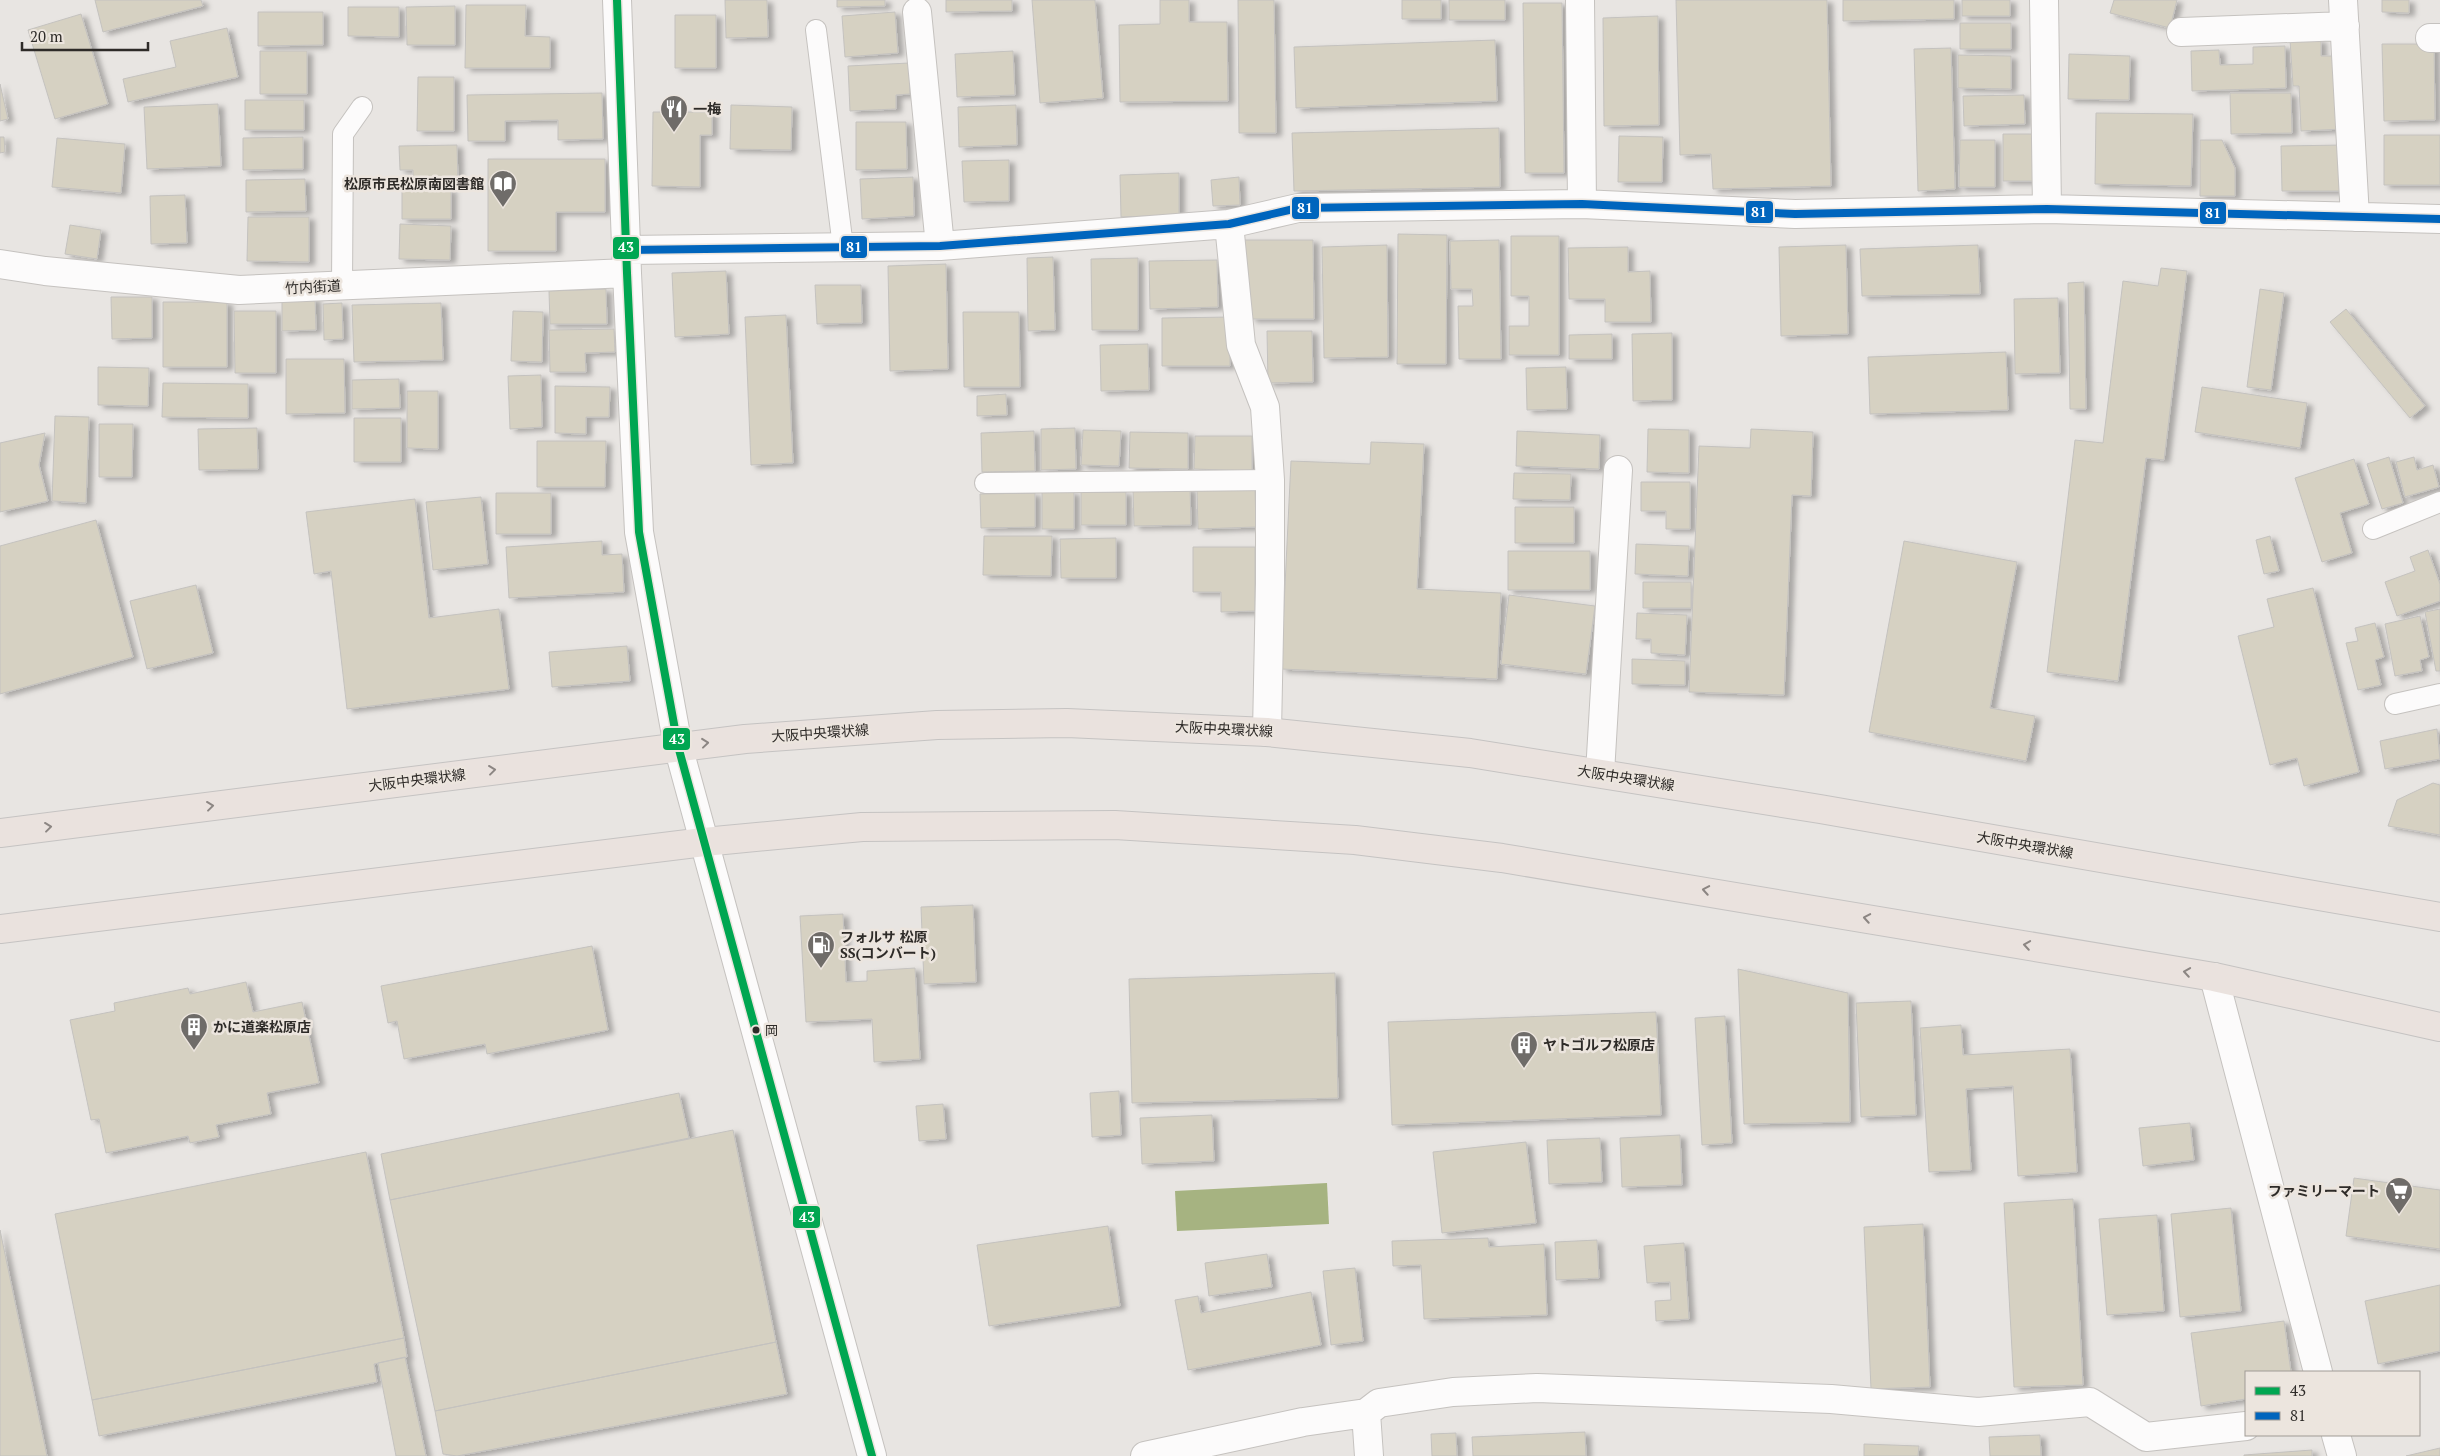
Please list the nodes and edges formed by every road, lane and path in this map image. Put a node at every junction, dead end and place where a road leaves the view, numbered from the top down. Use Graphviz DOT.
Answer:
graph roads {
  1 [pos="617,0"];
  2 [pos="1580,0"];
  3 [pos="2044,0"];
  4 [pos="917,12"];
  5 [pos="2344,13"];
  6 [pos="816,30"];
  7 [pos="2181,32"];
  8 [pos="362,107"];
  9 [pos="1582,204"];
  10 [pos="2047,209"];
  11 [pos="2355,217"];
  12 [pos="2440,219"];
  13 [pos="1229,224"];
  14 [pos="940,246"];
  15 [pos="842,247"];
  16 [pos="627,261"];
  17 [pos="0,264"];
  18 [pos="342,285"];
  19 [pos="1618,470"];
  20 [pos="1270,480"];
  21 [pos="985,483"];
  22 [pos="2440,502"];
  23 [pos="2373,529"];
  24 [pos="2440,694"];
  25 [pos="2395,704"];
  26 [pos="1267,732"];
  27 [pos="678,746"];
  28 [pos="1600,773"];
  29 [pos="0,833"];
  30 [pos="704,842"];
  31 [pos="2440,917"];
  32 [pos="0,929"];
  33 [pos="2214,977"];
  34 [pos="2440,1008"];
  35 [pos="2440,1026"];
  36 [pos="2318,1371"];
  37 [pos="1366,1413"];
  38 [pos="2245,1426"];
  39 [pos="2336,1436"];
  40 [pos="872,1456"];
  41 [pos="1145,1456"];
  42 [pos="1369,1456"];
  43 [pos="2342,1456"];
  1 -- 16 [label="street"];
  2 -- 9 [label="street"];
  3 -- 10 [label="street"];
  4 -- 14 [label="street"];
  5 -- 7 [label="street"];
  5 -- 11 [label="street"];
  6 -- 15 [label="lane"];
  8 -- 18 [label="lane"];
  9 -- 10 [label="street, 竹内街道"];
  9 -- 13 [label="street, 竹内街道"];
  10 -- 11 [label="street, 竹内街道"];
  11 -- 12 [label="street, 竹内街道"];
  13 -- 14 [label="street, 竹内街道"];
  13 -- 20 [label="street"];
  14 -- 15 [label="street, 竹内街道"];
  15 -- 16 [label="street, 竹内街道"];
  16 -- 18 [label="street, 竹内街道"];
  16 -- 27 [label="street"];
  17 -- 18 [label="street, 竹内街道"];
  19 -- 28 [label="street"];
  20 -- 21 [label="lane"];
  20 -- 26 [label="street"];
  22 -- 23 [label="lane"];
  24 -- 25 [label="lane"];
  27 -- 26 [label="main road, 大阪中央環状線, one-way"];
  26 -- 28 [label="main road, 大阪中央環状線"];
  29 -- 27 [label="main road, 大阪中央環状線, one-way"];
  27 -- 30 [label="street"];
  28 -- 31 [label="main road, 大阪中央環状線"];
  30 -- 32 [label="main road"];
  33 -- 30 [label="main road, one-way"];
  30 -- 40 [label="street"];
  33 -- 34 [label="main road"];
  33 -- 35 [label="main road"];
  33 -- 36 [label="street"];
  37 -- 38 [label="street"];
  37 -- 41 [label="street"];
  37 -- 42 [label="street"];
  39 -- 43 [label="street"];
}
